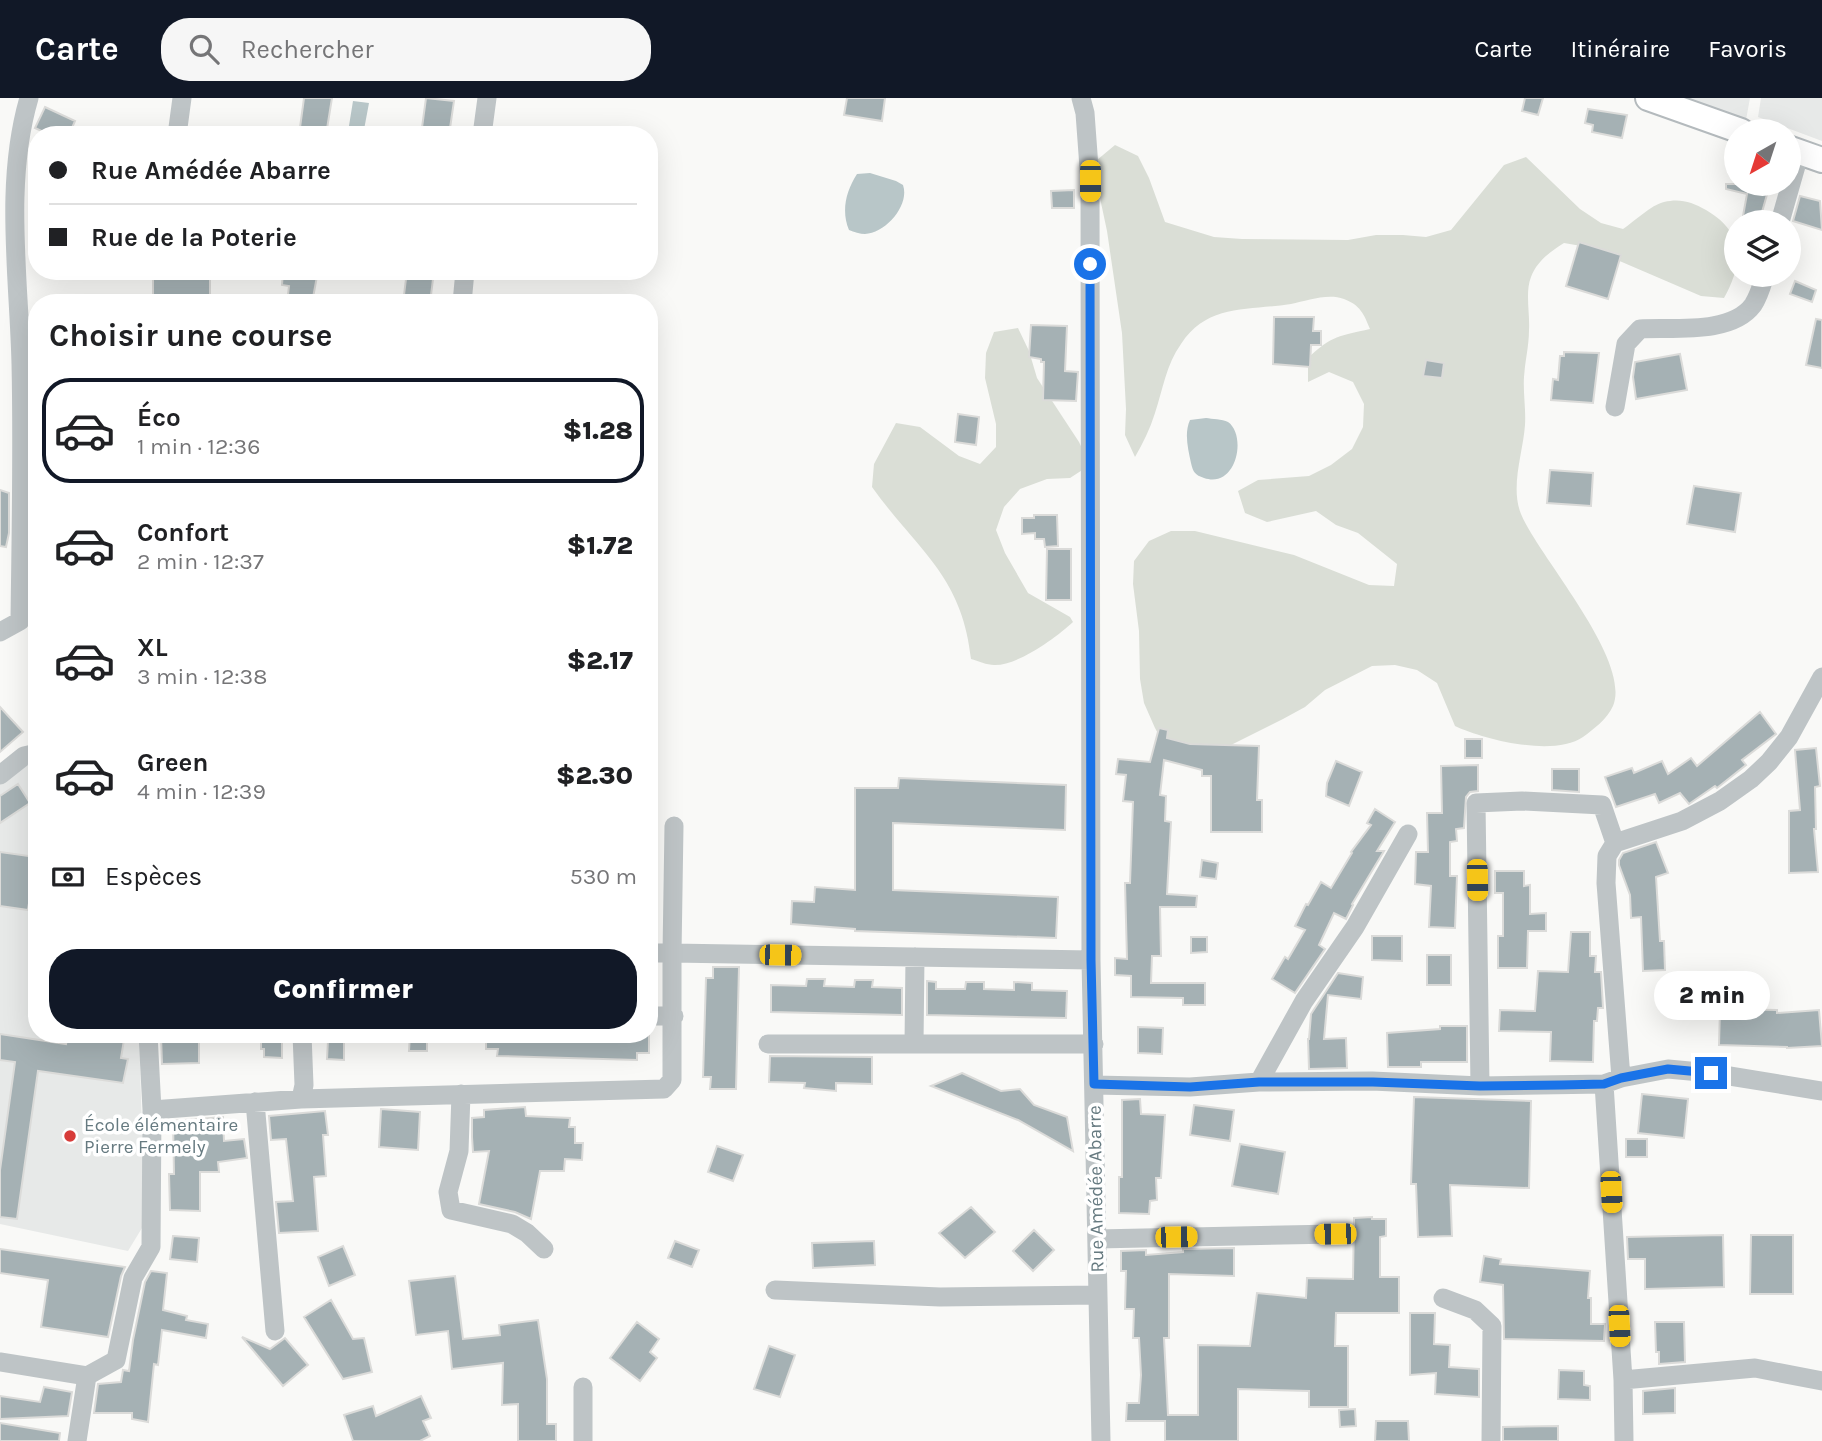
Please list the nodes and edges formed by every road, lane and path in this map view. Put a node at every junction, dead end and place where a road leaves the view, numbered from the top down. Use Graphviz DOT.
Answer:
graph roads {
  1 [pos="29,98"];
  2 [pos="182,98"];
  3 [pos="487,98"];
  4 [pos="1081,98"];
  5 [pos="1648,98"];
  6 [pos="1724,125"];
  7 [pos="178,126"];
  8 [pos="483,126"];
  9 [pos="1803,153"];
  10 [pos="8,185"];
  11 [pos="1784,210"];
  12 [pos="1761,287"];
  13 [pos="1615,407"];
  14 [pos="0,632"];
  15 [pos="1822,677"];
  16 [pos="28,755"];
  17 [pos="0,775"];
  18 [pos="674,826"];
  19 [pos="1408,834"];
  20 [pos="1615,843"];
  21 [pos="658,953"];
  22 [pos="672,953"];
  23 [pos="915,957"];
  24 [pos="1091,960"];
  25 [pos="658,1016"];
  26 [pos="674,1016"];
  27 [pos="148,1043"];
  28 [pos="302,1043"];
  29 [pos="768,1044"];
  30 [pos="914,1044"];
  31 [pos="1094,1044"];
  32 [pos="1612,1081"];
  33 [pos="1259,1082"];
  34 [pos="1094,1084"];
  35 [pos="1480,1086"];
  36 [pos="1822,1091"];
  37 [pos="461,1094"];
  38 [pos="301,1099"];
  39 [pos="255,1102"];
  40 [pos="152,1110"];
  41 [pos="1335,1234"];
  42 [pos="1097,1238"];
  43 [pos="544,1249"];
  44 [pos="775,1290"];
  45 [pos="1098,1295"];
  46 [pos="1443,1297"];
  47 [pos="275,1331"];
  48 [pos="0,1362"];
  49 [pos="87,1376"];
  50 [pos="1623,1380"];
  51 [pos="1822,1381"];
  52 [pos="583,1387"];
  53 [pos="77,1441"];
  54 [pos="583,1441"];
  55 [pos="1101,1441"];
  56 [pos="1491,1441"];
  57 [pos="1624,1441"];
  1 -- 10 [label="street"];
  2 -- 7 [label="street"];
  3 -- 8 [label="street"];
  4 -- 24 [label="street, Rue Amédée Abarre"];
  5 -- 6 [label="main road"];
  9 -- 11 [label="street"];
  10 -- 14 [label="street"];
  12 -- 13 [label="street"];
  15 -- 20 [label="street"];
  16 -- 17 [label="street"];
  18 -- 22 [label="street"];
  19 -- 33 [label="street"];
  20 -- 32 [label="street"];
  20 -- 35 [label="street"];
  21 -- 22 [label="street"];
  22 -- 23 [label="street"];
  22 -- 26 [label="street"];
  23 -- 24 [label="street"];
  23 -- 30 [label="street"];
  24 -- 31 [label="street, Rue Amédée Abarre"];
  25 -- 26 [label="street"];
  26 -- 37 [label="street"];
  27 -- 40 [label="street"];
  28 -- 38 [label="street"];
  29 -- 30 [label="street"];
  30 -- 31 [label="street"];
  31 -- 34 [label="street, Rue Amédée Abarre"];
  32 -- 35 [label="street"];
  32 -- 36 [label="street"];
  32 -- 50 [label="street"];
  33 -- 34 [label="street"];
  33 -- 35 [label="street"];
  34 -- 42 [label="street, Rue Amédée Abarre"];
  37 -- 38 [label="street"];
  37 -- 43 [label="street"];
  38 -- 39 [label="street"];
  39 -- 40 [label="street"];
  39 -- 47 [label="street"];
  40 -- 49 [label="street"];
  41 -- 42 [label="street"];
  42 -- 45 [label="street, Rue Amédée Abarre"];
  44 -- 45 [label="street"];
  45 -- 55 [label="street, Rue Amédée Abarre"];
  46 -- 56 [label="street"];
  48 -- 49 [label="street"];
  49 -- 53 [label="street"];
  50 -- 51 [label="street"];
  50 -- 57 [label="street"];
  52 -- 54 [label="street"];
}
